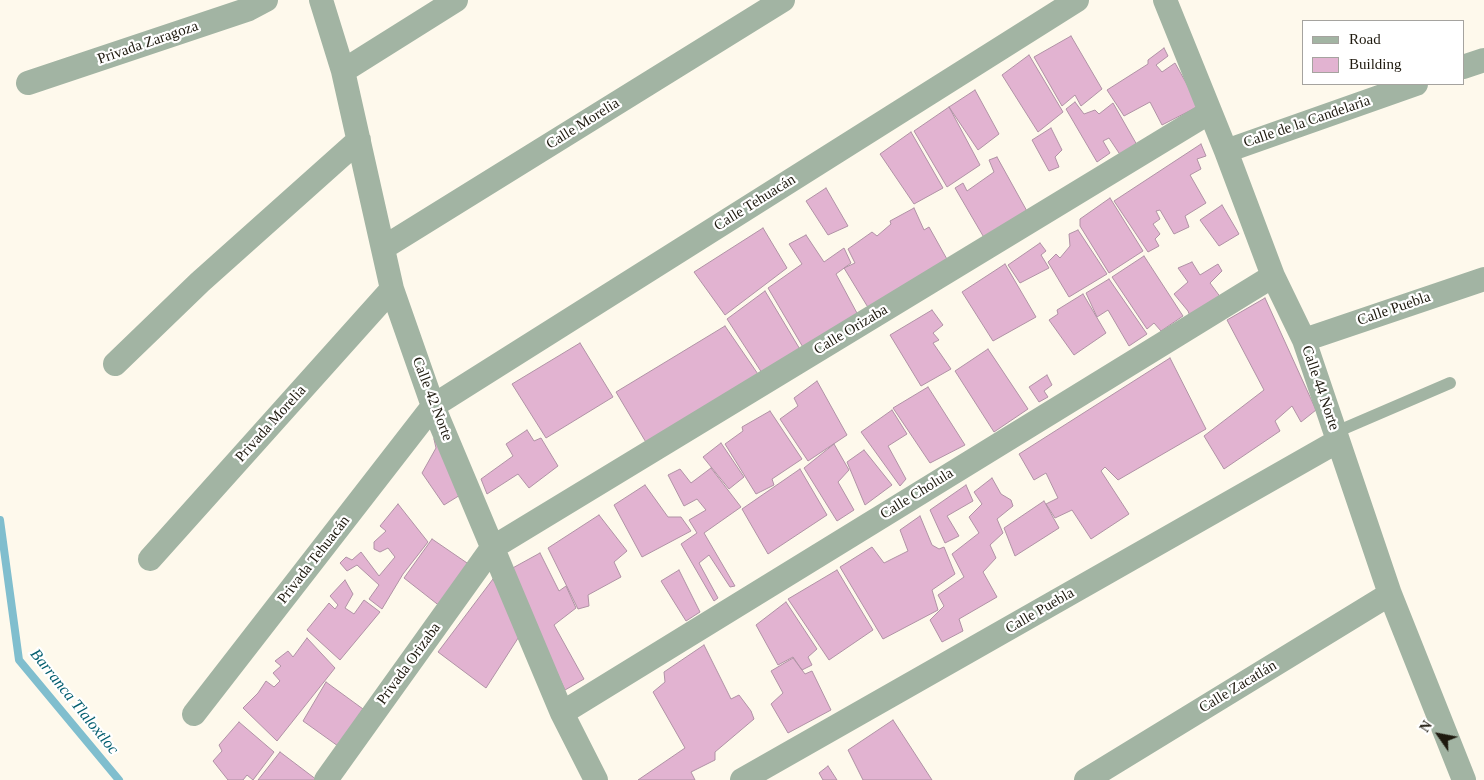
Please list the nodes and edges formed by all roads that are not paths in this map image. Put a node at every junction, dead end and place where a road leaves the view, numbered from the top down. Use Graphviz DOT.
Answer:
graph roads {
  1 [pos="266,0"];
  2 [pos="320,0"];
  3 [pos="456,0"];
  4 [pos="783,0"];
  5 [pos="1077,0"];
  6 [pos="1165,0"];
  7 [pos="1484,60"];
  8 [pos="1464,67"];
  9 [pos="343,71"];
  10 [pos="28,83"];
  11 [pos="1413,85"];
  12 [pos="1210,112"];
  13 [pos="358,140"];
  14 [pos="1226,151"];
  15 [pos="383,248"];
  16 [pos="1273,276"];
  17 [pos="1484,279"];
  18 [pos="392,289"];
  19 [pos="1304,340"];
  20 [pos="115,364"];
  21 [pos="1450,383"];
  22 [pos="433,406"];
  23 [pos="1337,437"];
  24 [pos="492,548"];
  25 [pos="150,559"];
  26 [pos="1390,594"];
  27 [pos="562,713"];
  28 [pos="194,714"];
  29 [pos="1456,777"];
  30 [pos="326,780"];
  31 [pos="596,780"];
  32 [pos="742,780"];
  33 [pos="1086,780"];
  1 -- 10 [label="street, Privada Zaragoza"];
  2 -- 9 [label="street, Calle 42 Norte"];
  3 -- 9 [label="street"];
  4 -- 15 [label="street, Calle Morelia"];
  5 -- 22 [label="street, Calle Tehuacán"];
  6 -- 12 [label="street, Calle 44 Norte"];
  7 -- 8 [label="street"];
  9 -- 13 [label="street, Calle 42 Norte"];
  11 -- 14 [label="street, Calle de la Candelaria"];
  12 -- 14 [label="street, Calle 44 Norte"];
  12 -- 24 [label="street, Calle Orizaba"];
  13 -- 15 [label="street, Calle 42 Norte"];
  13 -- 20 [label="street"];
  14 -- 16 [label="street, Calle 44 Norte"];
  15 -- 18 [label="street, Calle 42 Norte"];
  16 -- 19 [label="street, Calle 44 Norte"];
  16 -- 27 [label="street, Calle Cholula"];
  17 -- 19 [label="street, Calle Puebla"];
  18 -- 22 [label="street, Calle 42 Norte"];
  18 -- 25 [label="street, Privada Morelia"];
  19 -- 23 [label="street, Calle 44 Norte"];
  21 -- 23 [label="lane"];
  22 -- 24 [label="street, Calle 42 Norte"];
  22 -- 28 [label="street, Privada Tehuacán"];
  23 -- 26 [label="street, Calle 44 Norte"];
  23 -- 32 [label="street, Calle Puebla"];
  24 -- 27 [label="street, Calle 42 Norte"];
  24 -- 30 [label="street, Privada Orizaba"];
  26 -- 29 [label="street, Calle 44 Norte"];
  26 -- 33 [label="street, Calle Zacatlán"];
  27 -- 31 [label="street, Calle 42 Norte"];
}
